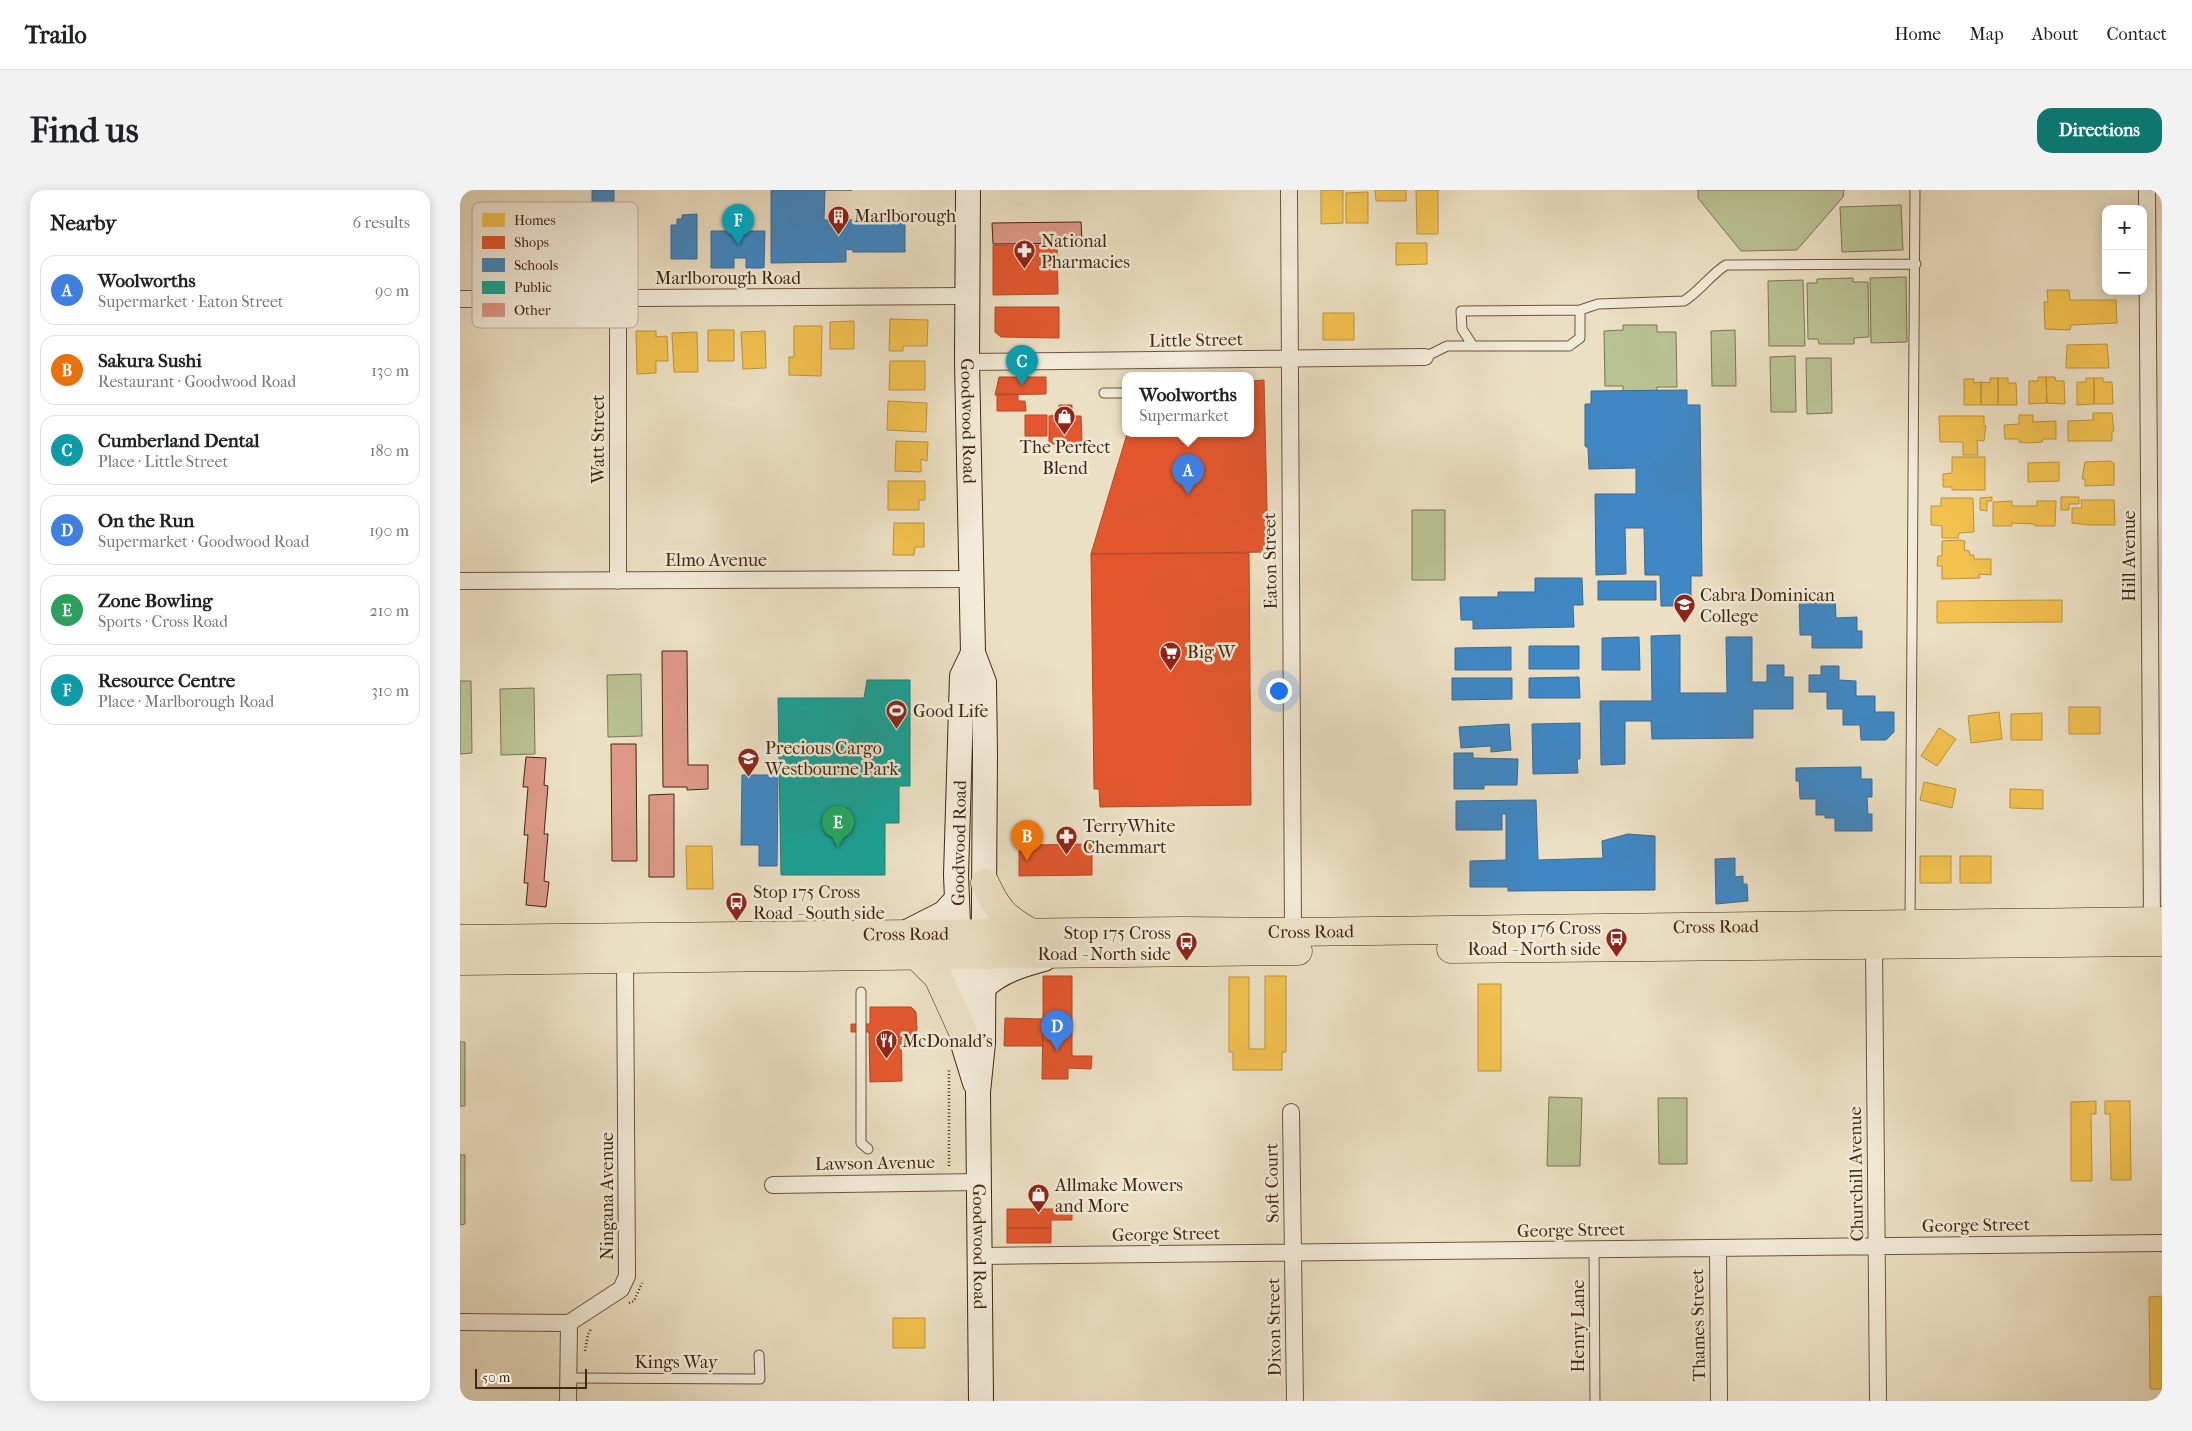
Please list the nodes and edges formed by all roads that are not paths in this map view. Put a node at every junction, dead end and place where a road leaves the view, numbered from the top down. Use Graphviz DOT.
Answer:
graph roads {
  1 [pos="968,190"];
  2 [pos="1289,190"];
  3 [pos="1915,190"];
  4 [pos="2147,190"];
  5 [pos="1916,264"];
  6 [pos="967,296"];
  7 [pos="638,298"];
  8 [pos="1580,310"];
  9 [pos="618,328"];
  10 [pos="1473,346"];
  11 [pos="1425,357"];
  12 [pos="1288,359"];
  13 [pos="967,362"];
  14 [pos="1104,393"];
  15 [pos="1122,393"];
  16 [pos="972,579"];
  17 [pos="460,581"];
  18 [pos="618,581"];
  19 [pos="2156,638"];
  20 [pos="973,653"];
  21 [pos="985,883"];
  22 [pos="957,899"];
  23 [pos="1910,924"];
  24 [pos="2157,932"];
  25 [pos="1032,933"];
  26 [pos="900,935"];
  27 [pos="1874,935"];
  28 [pos="460,939"];
  29 [pos="1293,942"];
  30 [pos="972,945"];
  31 [pos="625,949"];
  32 [pos="1060,954"];
  33 [pos="918,956"];
  34 [pos="460,961"];
  35 [pos="984,987"];
  36 [pos="861,992"];
  37 [pos="963,1032"];
  38 [pos="978,1092"];
  39 [pos="1291,1112"];
  40 [pos="868,1149"];
  41 [pos="978,1182"];
  42 [pos="773,1185"];
  43 [pos="2162,1243"];
  44 [pos="1877,1246"];
  45 [pos="1718,1249"];
  46 [pos="1594,1250"];
  47 [pos="1293,1252"];
  48 [pos="981,1256"];
  49 [pos="460,1322"];
  50 [pos="569,1322"];
  51 [pos="759,1355"];
  52 [pos="568,1378"];
  53 [pos="568,1401"];
  54 [pos="981,1401"];
  55 [pos="1295,1401"];
  56 [pos="1595,1401"];
  57 [pos="1719,1401"];
  58 [pos="1878,1401"];
  1 -- 6 [label="main road, Goodwood Road"];
  2 -- 12 [label="street, Eaton Street"];
  3 -- 5 [label="lane"];
  4 -- 19 [label="street, Hill Avenue"];
  5 -- 8 [label="lane"];
  5 -- 23 [label="lane"];
  6 -- 7 [label="street, Marlborough Road"];
  6 -- 13 [label="main road, Goodwood Road"];
  8 -- 10 [label="lane"];
  8 -- 10 [label="lane"];
  9 -- 18 [label="street, Watt Street"];
  10 -- 11 [label="lane"];
  11 -- 12 [label="street, Little Street"];
  12 -- 13 [label="street, Little Street"];
  12 -- 29 [label="street, Eaton Street"];
  13 -- 16 [label="main road, Goodwood Road"];
  14 -- 15 [label="lane"];
  16 -- 18 [label="street, Elmo Avenue"];
  16 -- 20 [label="main road, Goodwood Road"];
  17 -- 18 [label="street, Elmo Avenue"];
  19 -- 24 [label="street, Hill Avenue"];
  20 -- 21 [label="main road, Goodwood Road"];
  20 -- 22 [label="main road, Goodwood Road"];
  21 -- 25 [label="highway"];
  21 -- 30 [label="main road, Goodwood Road"];
  22 -- 26 [label="main road"];
  22 -- 30 [label="main road, Goodwood Road"];
  23 -- 24 [label="highway, Cross Road"];
  23 -- 27 [label="highway, Cross Road"];
  24 -- 27 [label="highway, Cross Road"];
  25 -- 29 [label="highway, Cross Road"];
  25 -- 30 [label="highway, Cross Road"];
  26 -- 30 [label="highway, Cross Road"];
  26 -- 31 [label="highway, Cross Road"];
  27 -- 29 [label="highway, Cross Road"];
  27 -- 44 [label="street, Churchill Avenue"];
  28 -- 31 [label="highway, Cross Road"];
  29 -- 32 [label="highway, Cross Road"];
  30 -- 32 [label="highway, Cross Road"];
  30 -- 33 [label="highway, Cross Road"];
  30 -- 35 [label="main road, Goodwood Road"];
  30 -- 37 [label="main road, Goodwood Road"];
  31 -- 33 [label="highway, Cross Road"];
  31 -- 34 [label="highway, Cross Road"];
  31 -- 50 [label="street, Ningana Avenue"];
  32 -- 35 [label="main road"];
  33 -- 37 [label="highway"];
  35 -- 38 [label="main road, Goodwood Road"];
  36 -- 40 [label="lane"];
  37 -- 38 [label="main road, Goodwood Road"];
  38 -- 41 [label="main road, Goodwood Road"];
  39 -- 47 [label="street, Soft Court"];
  41 -- 42 [label="street, Lawson Avenue"];
  41 -- 48 [label="main road, Goodwood Road"];
  43 -- 44 [label="street, George Street"];
  44 -- 45 [label="street, George Street"];
  44 -- 58 [label="street, Churchill Avenue"];
  45 -- 46 [label="street, George Street"];
  45 -- 57 [label="street, Thames Street"];
  46 -- 47 [label="street, George Street"];
  46 -- 56 [label="lane, Henry Lane"];
  47 -- 48 [label="street, George Street"];
  47 -- 55 [label="street, Dixon Street"];
  48 -- 54 [label="main road, Goodwood Road"];
  49 -- 50 [label="street"];
  50 -- 52 [label="street"];
  51 -- 52 [label="lane, Kings Way"];
  52 -- 53 [label="street"];
}
